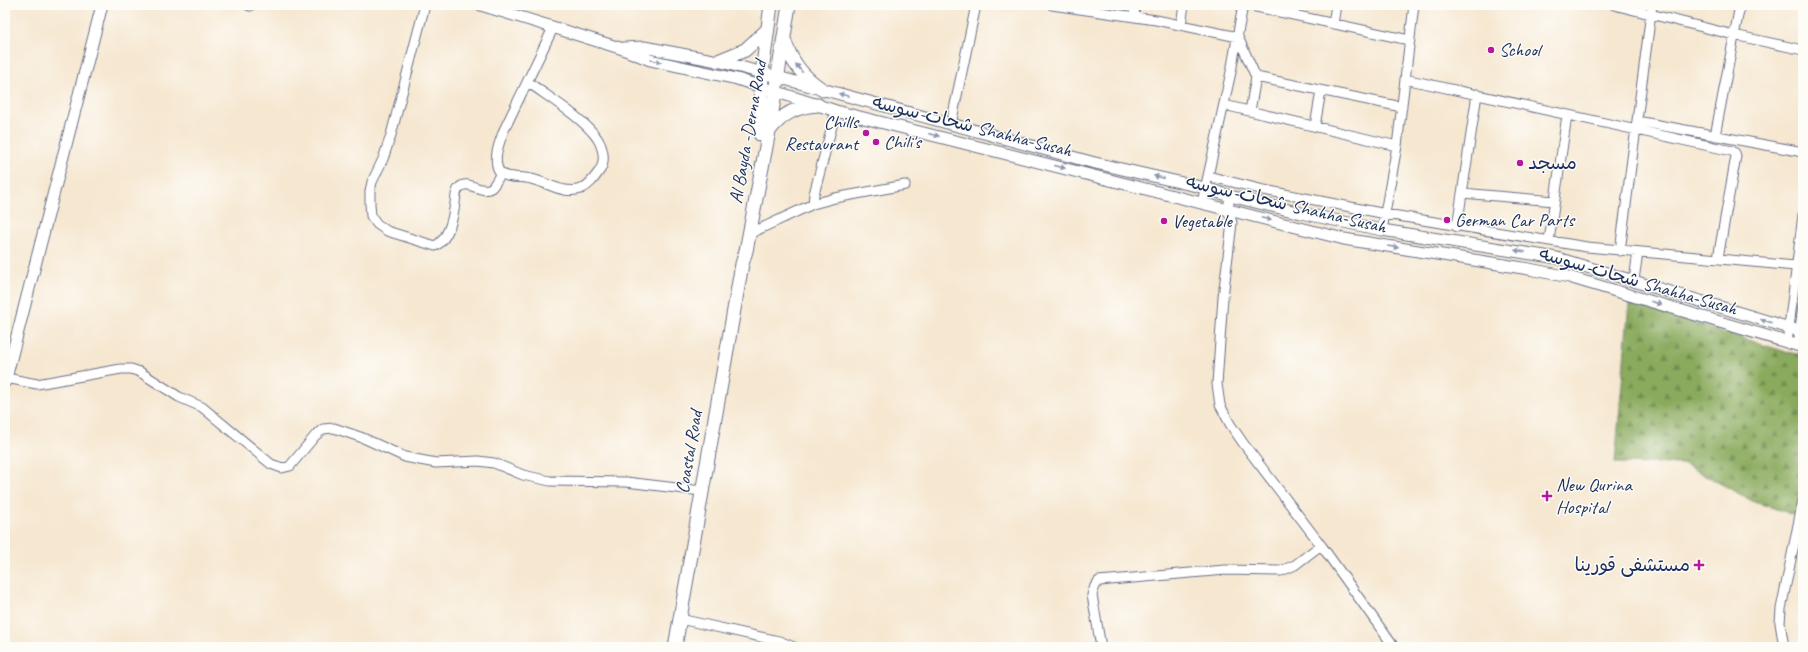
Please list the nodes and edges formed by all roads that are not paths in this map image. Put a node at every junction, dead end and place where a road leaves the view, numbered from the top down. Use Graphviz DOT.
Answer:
graph roads {
  1 [pos="102,5"];
  2 [pos="425,5"];
  3 [pos="481,5"];
  4 [pos="771,5"];
  5 [pos="789,5"];
  6 [pos="976,5"];
  7 [pos="1052,5"];
  8 [pos="1135,5"];
  9 [pos="1184,5"];
  10 [pos="1243,5"];
  11 [pos="1247,5"];
  12 [pos="1336,5"];
  13 [pos="1414,5"];
  14 [pos="1614,5"];
  15 [pos="1652,5"];
  16 [pos="1740,5"];
  17 [pos="1080,7"];
  18 [pos="1651,15"];
  19 [pos="1134,17"];
  20 [pos="1333,24"];
  21 [pos="1181,25"];
  22 [pos="553,28"];
  23 [pos="766,30"];
  24 [pos="1734,35"];
  25 [pos="1238,37"];
  26 [pos="784,39"];
  27 [pos="1409,40"];
  28 [pos="620,48"];
  29 [pos="1803,50"];
  30 [pos="718,60"];
  31 [pos="762,72"];
  32 [pos="778,76"];
  33 [pos="1256,77"];
  34 [pos="1405,79"];
  35 [pos="528,82"];
  36 [pos="762,87"];
  37 [pos="824,90"];
  38 [pos="775,91"];
  39 [pos="1321,91"];
  40 [pos="1477,94"];
  41 [pos="818,105"];
  42 [pos="1224,105"];
  43 [pos="1402,108"];
  44 [pos="836,111"];
  45 [pos="1250,111"];
  46 [pos="1567,115"];
  47 [pos="951,124"];
  48 [pos="1636,125"];
  49 [pos="1315,126"];
  50 [pos="769,131"];
  51 [pos="1715,136"];
  52 [pos="1397,146"];
  53 [pos="1803,152"];
  54 [pos="501,173"];
  55 [pos="1208,176"];
  56 [pos="905,185"];
  57 [pos="1205,188"];
  58 [pos="1462,192"];
  59 [pos="1230,196"];
  60 [pos="1555,201"];
  61 [pos="1202,203"];
  62 [pos="813,204"];
  63 [pos="1228,209"];
  64 [pos="1386,214"];
  65 [pos="1803,215"];
  66 [pos="1457,227"];
  67 [pos="1382,230"];
  68 [pos="749,234"];
  69 [pos="1549,241"];
  70 [pos="1620,251"];
  71 [pos="1638,252"];
  72 [pos="1718,258"];
  73 [pos="742,264"];
  74 [pos="1796,266"];
  75 [pos="1634,280"];
  76 [pos="1803,306"];
  77 [pos="1802,319"];
  78 [pos="1788,328"];
  79 [pos="1802,332"];
  80 [pos="1787,343"];
  81 [pos="1801,346"];
  82 [pos="6,380"];
  83 [pos="702,491"];
  84 [pos="1803,500"];
  85 [pos="1321,545"];
  86 [pos="680,619"];
  87 [pos="790,646"];
  88 [pos="675,647"];
  89 [pos="1101,647"];
  90 [pos="1394,647"];
  91 [pos="1784,647"];
  1 -- 82 [label="main road"];
  2 -- 54 [label="street"];
  3 -- 22 [label="main road"];
  4 -- 23 [label="highway, Al Bayda -Derna Road"];
  5 -- 26 [label="highway, Al Bayda -Derna Road"];
  6 -- 47 [label="street"];
  7 -- 17 [label="street"];
  8 -- 19 [label="street"];
  9 -- 21 [label="street"];
  10 -- 25 [label="street"];
  11 -- 20 [label="street"];
  12 -- 20 [label="street"];
  13 -- 27 [label="street"];
  14 -- 18 [label="street"];
  15 -- 18 [label="street"];
  16 -- 24 [label="street"];
  17 -- 19 [label="street"];
  18 -- 24 [label="street"];
  18 -- 48 [label="street"];
  19 -- 21 [label="street"];
  20 -- 27 [label="street"];
  21 -- 25 [label="street"];
  22 -- 28 [label="main road"];
  22 -- 35 [label="street"];
  23 -- 30 [label="highway"];
  23 -- 31 [label="highway, Al Bayda -Derna Road"];
  24 -- 29 [label="street"];
  24 -- 51 [label="street"];
  25 -- 33 [label="street"];
  25 -- 42 [label="street"];
  26 -- 32 [label="highway, Al Bayda -Derna Road"];
  37 -- 26 [label="highway, one-way"];
  27 -- 34 [label="street"];
  28 -- 30 [label="main road, شحات-سوسه Shahha-Susah"];
  28 -- 36 [label="main road, شحات-سوسه Shahha-Susah, one-way"];
  30 -- 31 [label="main road, شحات-سوسه Shahha-Susah"];
  31 -- 32 [label="main road, شحات-سوسه Shahha-Susah"];
  31 -- 36 [label="highway, Al Bayda -Derna Road"];
  32 -- 37 [label="main road, شحات-سوسه Shahha-Susah"];
  32 -- 38 [label="highway, Al Bayda -Derna Road"];
  33 -- 39 [label="street"];
  33 -- 45 [label="street"];
  34 -- 40 [label="street"];
  34 -- 43 [label="street"];
  35 -- 54 [label="street"];
  35 -- 54 [label="street"];
  36 -- 38 [label="main road, شحات-سوسه Shahha-Susah"];
  36 -- 73 [label="highway, Al Bayda -Derna Road"];
  47 -- 37 [label="main road, شحات-سوسه Shahha-Susah, one-way"];
  38 -- 41 [label="main road, شحات-سوسه Shahha-Susah"];
  38 -- 50 [label="highway, Al Bayda -Derna Road"];
  39 -- 43 [label="street"];
  39 -- 49 [label="street"];
  40 -- 46 [label="street"];
  40 -- 58 [label="street"];
  41 -- 44 [label="main road, شحات-سوسه Shahha-Susah"];
  41 -- 50 [label="highway"];
  42 -- 45 [label="street"];
  42 -- 55 [label="street"];
  43 -- 52 [label="street"];
  44 -- 61 [label="main road, شحات-سوسه Shahha-Susah, one-way"];
  44 -- 62 [label="street"];
  45 -- 49 [label="street"];
  46 -- 48 [label="street"];
  46 -- 60 [label="street"];
  57 -- 47 [label="main road, شحات-سوسه Shahha-Susah, one-way"];
  48 -- 51 [label="street"];
  48 -- 70 [label="street"];
  48 -- 72 [label="street"];
  49 -- 52 [label="street"];
  50 -- 68 [label="highway, Al Bayda -Derna Road"];
  51 -- 53 [label="street"];
  52 -- 64 [label="street"];
  55 -- 57 [label="street"];
  55 -- 64 [label="street"];
  56 -- 62 [label="street"];
  57 -- 59 [label="main road, شحات-سوسه Shahha-Susah"];
  57 -- 61 [label="street"];
  58 -- 60 [label="street"];
  58 -- 66 [label="street"];
  59 -- 63 [label="street"];
  59 -- 67 [label="main road, شحات-سوسه Shahha-Susah"];
  60 -- 69 [label="street"];
  61 -- 63 [label="main road, شحات-سوسه Shahha-Susah"];
  62 -- 68 [label="street"];
  63 -- 80 [label="main road, شحات-سوسه Shahha-Susah, one-way"];
  63 -- 85 [label="street"];
  64 -- 66 [label="street"];
  64 -- 67 [label="street"];
  65 -- 74 [label="street"];
  66 -- 69 [label="street"];
  75 -- 67 [label="main road, شحات-سوسه Shahha-Susah, one-way"];
  68 -- 73 [label="highway, Al Bayda -Derna Road"];
  69 -- 70 [label="street"];
  70 -- 71 [label="street"];
  71 -- 72 [label="street"];
  71 -- 75 [label="street"];
  72 -- 74 [label="street"];
  73 -- 83 [label="highway, Coastal Road"];
  74 -- 78 [label="street"];
  78 -- 75 [label="main road, شحات-سوسه Shahha-Susah, one-way"];
  76 -- 77 [label="street"];
  77 -- 79 [label="street"];
  78 -- 79 [label="main road, شحات-سوسه Shahha-Susah"];
  78 -- 80 [label="street"];
  79 -- 81 [label="street"];
  80 -- 81 [label="main road, شحات-سوسه Shahha-Susah"];
  82 -- 83 [label="street"];
  83 -- 86 [label="highway, Coastal Road"];
  84 -- 91 [label="street"];
  85 -- 89 [label="street"];
  85 -- 90 [label="street"];
  86 -- 87 [label="street"];
  86 -- 88 [label="highway, Coastal Road"];
}
